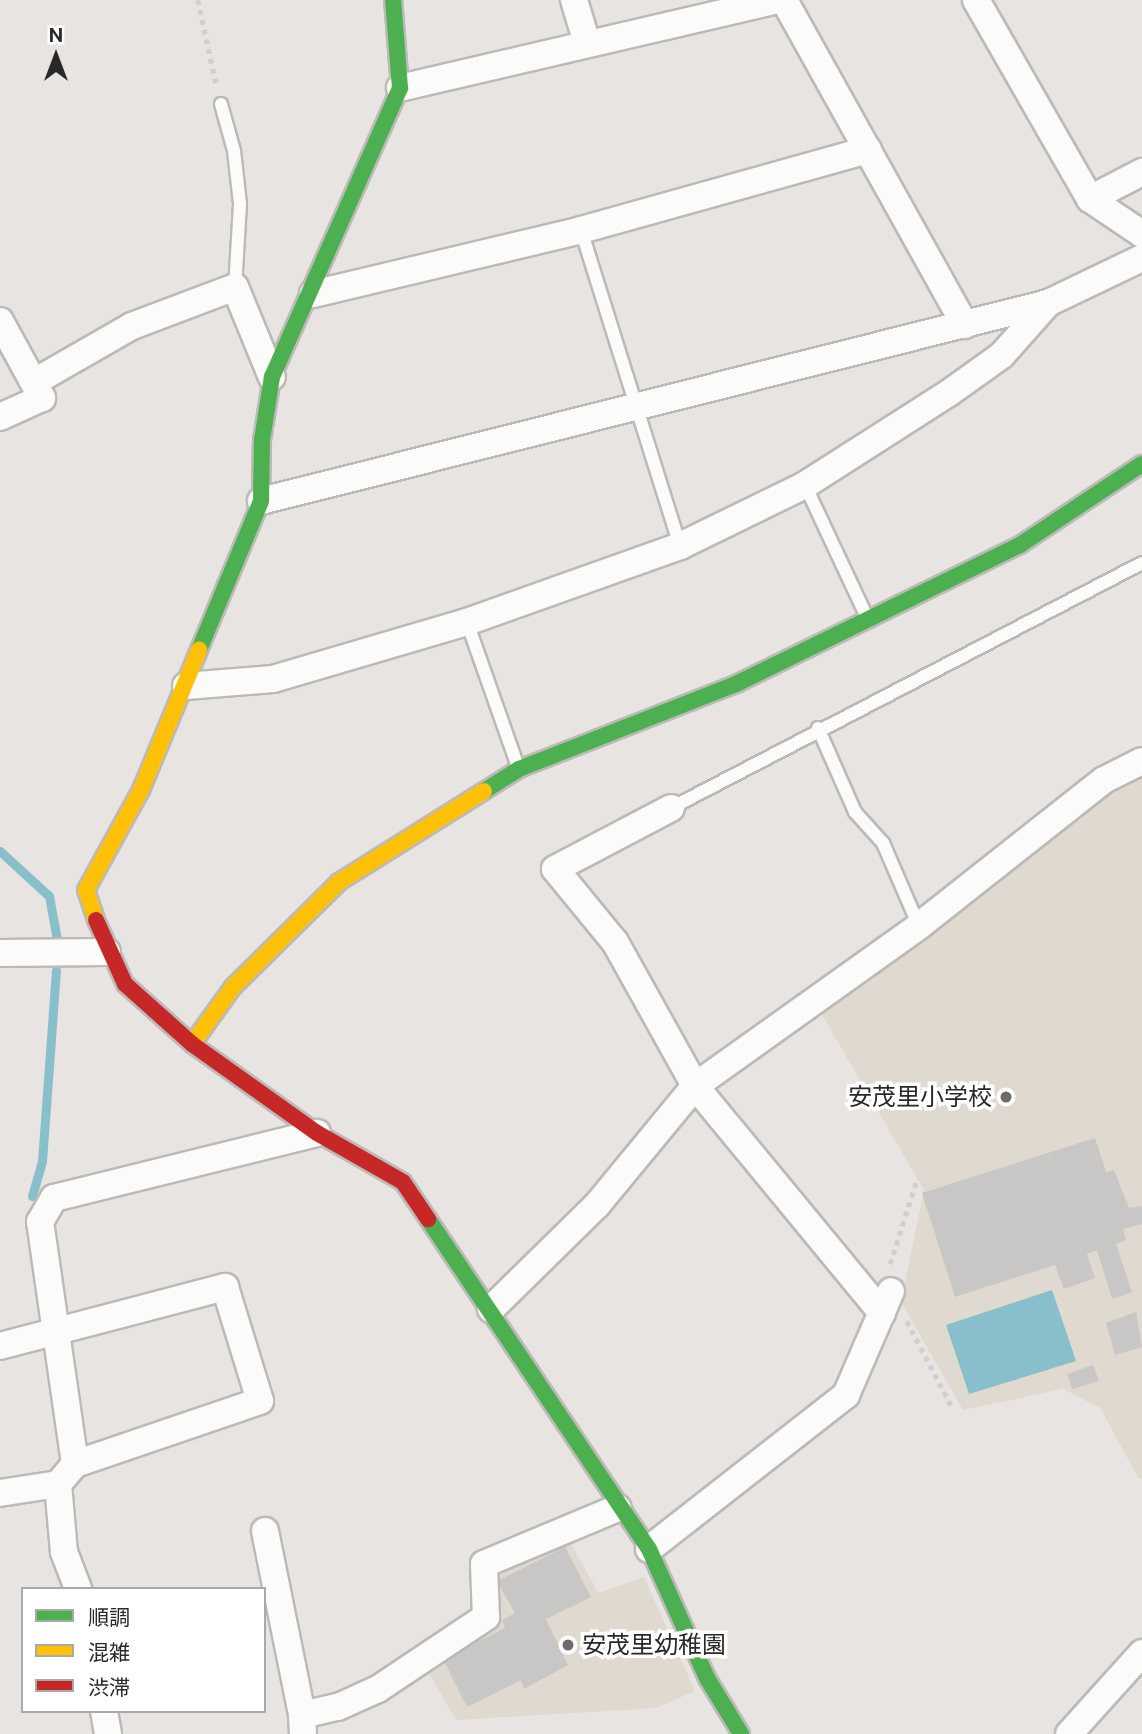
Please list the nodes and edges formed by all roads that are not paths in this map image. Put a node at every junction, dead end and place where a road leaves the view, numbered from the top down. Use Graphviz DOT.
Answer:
graph roads {
  1 [pos="393,0"];
  2 [pos="574,0"];
  3 [pos="778,0"];
  4 [pos="784,0"];
  5 [pos="976,0"];
  6 [pos="587,43"];
  7 [pos="400,88"];
  8 [pos="221,104"];
  9 [pos="868,150"];
  10 [pos="1142,172"];
  11 [pos="1090,199"];
  12 [pos="581,230"];
  13 [pos="1142,234"];
  14 [pos="1142,258"];
  15 [pos="235,287"];
  16 [pos="313,294"];
  17 [pos="1048,303"];
  18 [pos="0,321"];
  19 [pos="965,325"];
  20 [pos="272,377"];
  21 [pos="36,381"];
  22 [pos="633,408"];
  23 [pos="0,418"];
  24 [pos="1142,464"];
  25 [pos="805,485"];
  26 [pos="261,501"];
  27 [pos="680,546"];
  28 [pos="1142,563"];
  29 [pos="867,619"];
  30 [pos="467,622"];
  31 [pos="186,686"];
  32 [pos="818,728"];
  33 [pos="1142,761"];
  34 [pos="519,769"];
  35 [pos="671,808"];
  36 [pos="919,926"];
  37 [pos="107,952"];
  38 [pos="0,953"];
  39 [pos="192,1044"];
  40 [pos="695,1086"];
  41 [pos="317,1133"];
  42 [pos="491,1309"];
  43 [pos="52,1335"];
  44 [pos="0,1346"];
  45 [pos="75,1464"];
  46 [pos="58,1484"];
  47 [pos="0,1493"];
  48 [pos="618,1508"];
  49 [pos="265,1531"];
  50 [pos="649,1549"];
  51 [pos="77,1587"];
  52 [pos="1142,1653"];
  53 [pos="104,1713"];
  54 [pos="302,1724"];
  55 [pos="108,1734"];
  56 [pos="741,1734"];
  57 [pos="1069,1734"];
  1 -- 7 [label="street"];
  2 -- 6 [label="street"];
  3 -- 6 [label="street"];
  4 -- 9 [label="street"];
  5 -- 11 [label="street"];
  6 -- 7 [label="street"];
  7 -- 16 [label="street"];
  8 -- 15 [label="lane"];
  9 -- 12 [label="street"];
  9 -- 19 [label="street"];
  10 -- 11 [label="street"];
  11 -- 13 [label="street"];
  12 -- 16 [label="street"];
  12 -- 22 [label="lane"];
  14 -- 17 [label="street"];
  15 -- 20 [label="street"];
  15 -- 21 [label="street"];
  16 -- 20 [label="street"];
  17 -- 19 [label="street"];
  17 -- 25 [label="street"];
  18 -- 21 [label="street"];
  19 -- 22 [label="street"];
  20 -- 26 [label="street"];
  21 -- 23 [label="street"];
  22 -- 26 [label="street"];
  22 -- 27 [label="lane"];
  24 -- 29 [label="street"];
  25 -- 27 [label="street"];
  25 -- 29 [label="lane"];
  26 -- 31 [label="street"];
  27 -- 30 [label="street"];
  28 -- 32 [label="lane"];
  29 -- 34 [label="street"];
  30 -- 31 [label="street"];
  30 -- 34 [label="lane"];
  31 -- 37 [label="street"];
  32 -- 35 [label="lane"];
  32 -- 36 [label="lane"];
  33 -- 36 [label="street"];
  34 -- 39 [label="street"];
  35 -- 40 [label="street"];
  36 -- 40 [label="street"];
  37 -- 38 [label="street"];
  37 -- 39 [label="street"];
  39 -- 41 [label="street"];
  40 -- 42 [label="street"];
  40 -- 50 [label="street"];
  41 -- 42 [label="street"];
  41 -- 43 [label="street"];
  42 -- 48 [label="street"];
  43 -- 44 [label="street"];
  43 -- 45 [label="street"];
  43 -- 45 [label="street"];
  45 -- 46 [label="street"];
  46 -- 47 [label="street"];
  46 -- 51 [label="street"];
  48 -- 50 [label="street"];
  48 -- 54 [label="street"];
  49 -- 54 [label="street"];
  50 -- 56 [label="street"];
  52 -- 57 [label="street"];
  53 -- 55 [label="street"];
}
